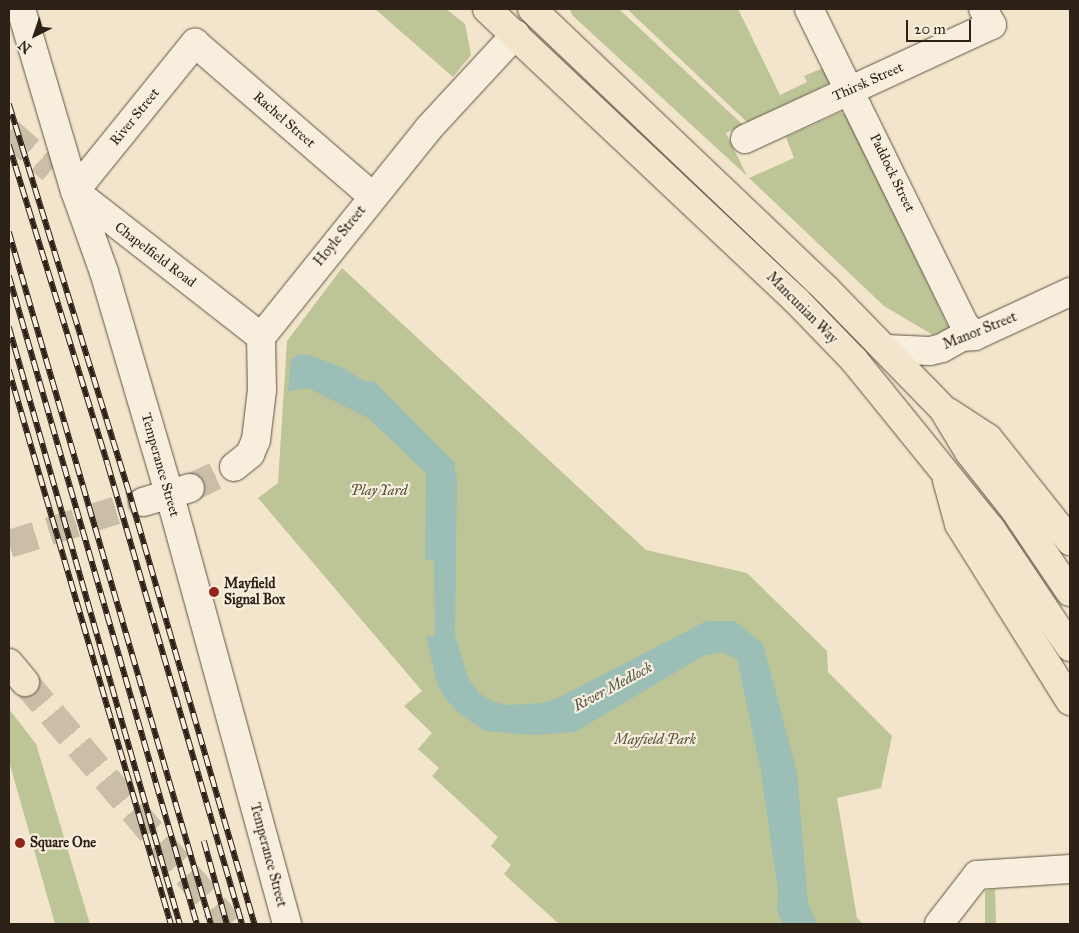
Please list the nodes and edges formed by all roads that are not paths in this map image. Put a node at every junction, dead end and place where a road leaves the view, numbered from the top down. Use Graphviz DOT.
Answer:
graph roads {
  1 [pos="21,9"];
  2 [pos="487,9"];
  3 [pos="532,9"];
  4 [pos="809,9"];
  5 [pos="988,17"];
  6 [pos="516,34"];
  7 [pos="195,43"];
  8 [pos="851,91"];
  9 [pos="745,139"];
  10 [pos="52,170"];
  11 [pos="75,192"];
  12 [pos="372,196"];
  13 [pos="1070,292"];
  14 [pos="975,336"];
  15 [pos="261,337"];
  16 [pos="886,349"];
  17 [pos="942,409"];
  18 [pos="234,467"];
  19 [pos="944,469"];
  20 [pos="180,492"];
  21 [pos="143,502"];
  22 [pos="1070,541"];
  23 [pos="1070,592"];
  24 [pos="1070,647"];
  25 [pos="1070,701"];
  26 [pos="1070,869"];
  27 [pos="287,924"];
  28 [pos="939,924"];
  1 -- 11 [label="street, Temperance Street"];
  2 -- 6 [label="highway, Mancunian Way"];
  3 -- 16 [label="highway"];
  4 -- 8 [label="street, Paddock Street"];
  5 -- 8 [label="street, Thirsk Street"];
  6 -- 12 [label="street, Hoyle Street"];
  6 -- 19 [label="highway, Mancunian Way"];
  7 -- 11 [label="street, River Street"];
  7 -- 12 [label="street, Rachel Street"];
  8 -- 9 [label="street, Thirsk Street"];
  8 -- 14 [label="street, Paddock Street"];
  10 -- 11 [label="street, Chapelfield Road"];
  11 -- 15 [label="street, Chapelfield Road"];
  11 -- 20 [label="street, Temperance Street"];
  12 -- 15 [label="street, Hoyle Street"];
  13 -- 14 [label="street, Manor Street"];
  14 -- 16 [label="street, Manor Street"];
  15 -- 18 [label="street"];
  16 -- 17 [label="highway"];
  17 -- 22 [label="highway"];
  17 -- 23 [label="highway"];
  19 -- 24 [label="highway, Mancunian Way"];
  19 -- 25 [label="highway"];
  20 -- 21 [label="street"];
  20 -- 27 [label="street, Temperance Street"];
  26 -- 28 [label="street"];
}
